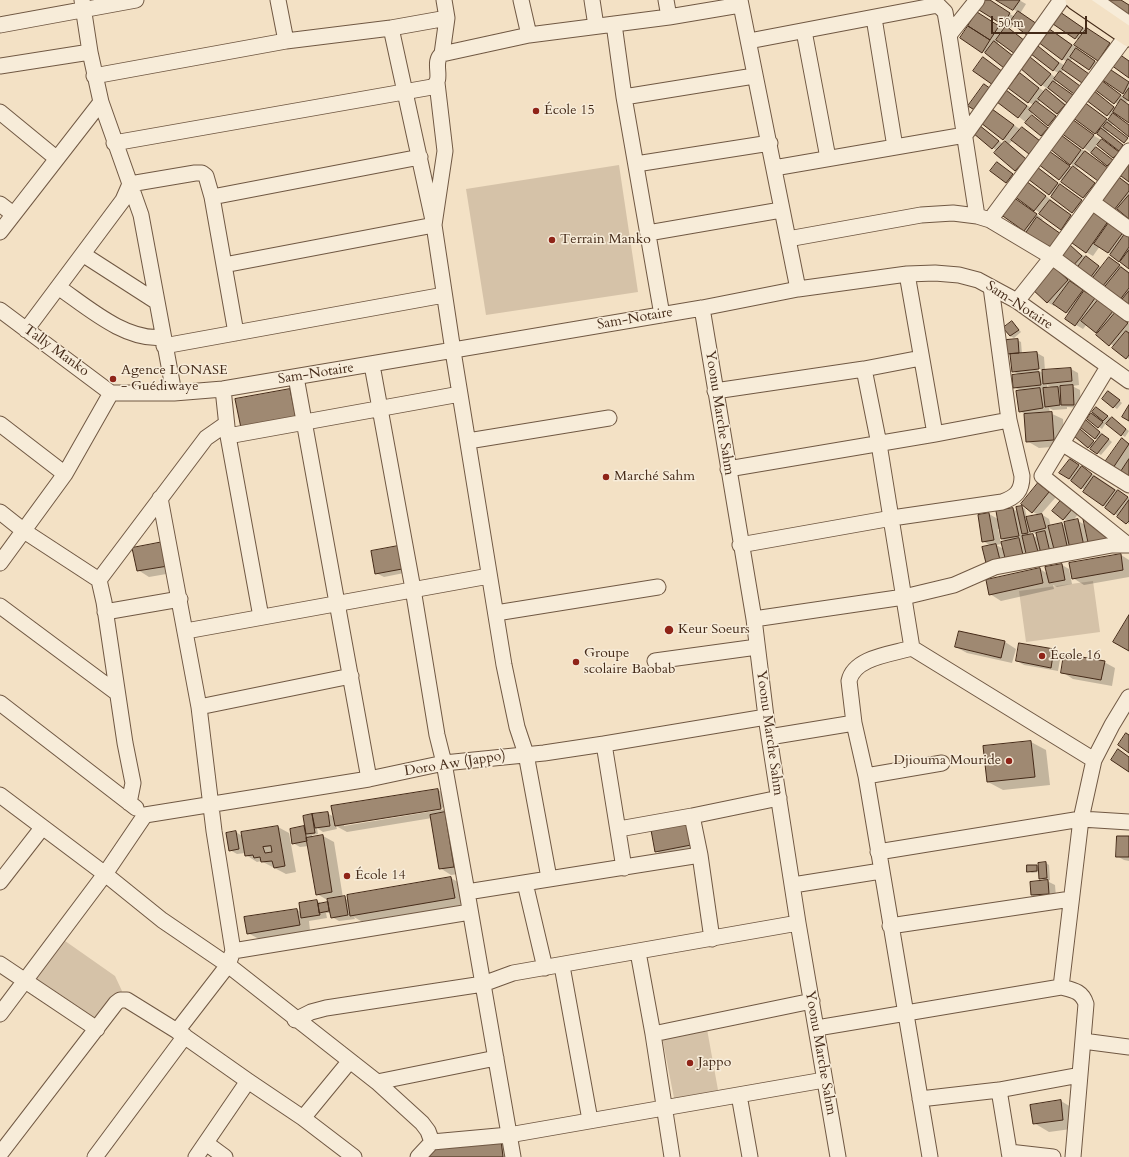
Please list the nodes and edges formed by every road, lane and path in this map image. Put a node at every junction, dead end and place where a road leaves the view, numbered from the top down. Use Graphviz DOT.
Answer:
graph roads {
  1 [pos="136,0"];
  2 [pos="278,0"];
  3 [pos="444,0"];
  4 [pos="522,0"];
  5 [pos="592,0"];
  6 [pos="666,0"];
  7 [pos="977,0"];
  8 [pos="1060,0"];
  9 [pos="1075,0"];
  10 [pos="1095,0"];
  11 [pos="740,2"];
  12 [pos="83,5"];
  13 [pos="669,17"];
  14 [pos="447,18"];
  15 [pos="874,18"];
  16 [pos="614,24"];
  17 [pos="0,25"];
  18 [pos="596,26"];
  19 [pos="391,28"];
  20 [pos="804,31"];
  21 [pos="1128,32"];
  22 [pos="529,35"];
  23 [pos="950,35"];
  24 [pos="286,41"];
  25 [pos="749,41"];
  26 [pos="90,52"];
  27 [pos="442,54"];
  28 [pos="0,66"];
  29 [pos="94,76"];
  30 [pos="754,76"];
  31 [pos="437,83"];
  32 [pos="406,92"];
  33 [pos="624,97"];
  34 [pos="101,102"];
  35 [pos="0,112"];
  36 [pos="965,135"];
  37 [pos="114,143"];
  38 [pos="770,143"];
  39 [pos="895,146"];
  40 [pos="1129,151"];
  41 [pos="420,157"];
  42 [pos="56,158"];
  43 [pos="828,158"];
  44 [pos="636,164"];
  45 [pos="774,168"];
  46 [pos="130,184"];
  47 [pos="212,198"];
  48 [pos="1092,202"];
  49 [pos="0,204"];
  50 [pos="781,210"];
  51 [pos="13,214"];
  52 [pos="984,218"];
  53 [pos="434,225"];
  54 [pos="1129,229"];
  55 [pos="0,232"];
  56 [pos="648,233"];
  57 [pos="788,239"];
  58 [pos="84,255"];
  59 [pos="1052,257"];
  60 [pos="224,265"];
  61 [pos="907,274"];
  62 [pos="58,287"];
  63 [pos="991,287"];
  64 [pos="798,289"];
  65 [pos="444,295"];
  66 [pos="1017,301"];
  67 [pos="157,302"];
  68 [pos="702,308"];
  69 [pos="0,310"];
  70 [pos="1129,314"];
  71 [pos="662,315"];
  72 [pos="26,330"];
  73 [pos="236,333"];
  74 [pos="163,342"];
  75 [pos="453,351"];
  76 [pos="921,358"];
  77 [pos="372,365"];
  78 [pos="1108,367"];
  79 [pos="864,369"];
  80 [pos="296,377"];
  81 [pos="1129,381"];
  82 [pos="223,389"];
  83 [pos="715,390"];
  84 [pos="174,393"];
  85 [pos="111,394"];
  86 [pos="460,394"];
  87 [pos="380,410"];
  88 [pos="609,418"];
  89 [pos="1009,420"];
  90 [pos="305,423"];
  91 [pos="0,424"];
  92 [pos="227,430"];
  93 [pos="935,434"];
  94 [pos="468,441"];
  95 [pos="879,444"];
  96 [pos="1063,444"];
  97 [pos="728,469"];
  98 [pos="65,474"];
  99 [pos="1022,476"];
  100 [pos="1042,476"];
  101 [pos="1129,486"];
  102 [pos="160,498"];
  103 [pos="0,512"];
  104 [pos="892,518"];
  105 [pos="24,531"];
  106 [pos="740,545"];
  107 [pos="1129,545"];
  108 [pos="0,563"];
  109 [pos="489,576"];
  110 [pos="99,580"];
  111 [pos="658,587"];
  112 [pos="413,589"];
  113 [pos="904,597"];
  114 [pos="180,599"];
  115 [pos="338,603"];
  116 [pos="0,606"];
  117 [pos="105,612"];
  118 [pos="496,613"];
  119 [pos="261,617"];
  120 [pos="754,619"];
  121 [pos="186,631"];
  122 [pos="757,647"];
  123 [pos="912,648"];
  124 [pos="654,661"];
  125 [pos="351,676"];
  126 [pos="117,693"];
  127 [pos="1129,697"];
  128 [pos="0,703"];
  129 [pos="198,707"];
  130 [pos="766,717"];
  131 [pos="854,723"];
  132 [pos="770,737"];
  133 [pos="604,744"];
  134 [pos="526,754"];
  135 [pos="1094,760"];
  136 [pos="444,763"];
  137 [pos="942,763"];
  138 [pos="866,776"];
  139 [pos="369,779"];
  140 [pos="0,796"];
  141 [pos="779,798"];
  142 [pos="129,803"];
  143 [pos="212,805"];
  144 [pos="145,815"];
  145 [pos="692,816"];
  146 [pos="1080,819"];
  147 [pos="1129,822"];
  148 [pos="42,828"];
  149 [pos="619,829"];
  150 [pos="878,852"];
  151 [pos="700,855"];
  152 [pos="624,868"];
  153 [pos="880,871"];
  154 [pos="105,874"];
  155 [pos="549,878"];
  156 [pos="0,882"];
  157 [pos="525,883"];
  158 [pos="793,885"];
  159 [pos="468,892"];
  160 [pos="1071,899"];
  161 [pos="470,912"];
  162 [pos="798,923"];
  163 [pos="890,926"];
  164 [pos="712,939"];
  165 [pos="233,951"];
  166 [pos="638,952"];
  167 [pos="0,964"];
  168 [pos="228,965"];
  169 [pos="562,966"];
  170 [pos="545,968"];
  171 [pos="25,982"];
  172 [pos="483,984"];
  173 [pos="1061,988"];
  174 [pos="812,1002"];
  175 [pos="905,1013"];
  176 [pos="0,1014"];
  177 [pos="295,1020"];
  178 [pos="816,1028"];
  179 [pos="97,1029"];
  180 [pos="181,1034"];
  181 [pos="653,1034"];
  182 [pos="1083,1041"];
  183 [pos="1129,1047"];
  184 [pos="496,1058"];
  185 [pos="349,1062"];
  186 [pos="1080,1075"];
  187 [pos="824,1080"];
  188 [pos="248,1081"];
  189 [pos="377,1082"];
  190 [pos="999,1090"];
  191 [pos="739,1095"];
  192 [pos="920,1099"];
  193 [pos="665,1108"];
  194 [pos="303,1118"];
  195 [pos="590,1120"];
  196 [pos="509,1135"];
  197 [pos="432,1142"];
  198 [pos="206,1143"];
  199 [pos="0,1154"];
  200 [pos="1010,1155"];
  201 [pos="95,1157"];
  202 [pos="196,1157"];
  203 [pos="225,1157"];
  204 [pos="354,1157"];
  205 [pos="418,1157"];
  206 [pos="513,1157"];
  207 [pos="672,1157"];
  208 [pos="750,1157"];
  209 [pos="838,1157"];
  210 [pos="930,1157"];
  211 [pos="1053,1157"];
  212 [pos="1073,1157"];
  1 -- 12 [label="street"];
  2 -- 24 [label="street"];
  3 -- 14 [label="street"];
  4 -- 22 [label="street"];
  5 -- 18 [label="street"];
  6 -- 13 [label="street"];
  7 -- 23 [label="street"];
  8 -- 36 [label="street"];
  9 -- 21 [label="main road"];
  10 -- 21 [label="street"];
  11 -- 13 [label="street"];
  11 -- 25 [label="street"];
  12 -- 17 [label="street"];
  12 -- 26 [label="street"];
  13 -- 16 [label="street"];
  14 -- 19 [label="street"];
  14 -- 27 [label="street"];
  15 -- 20 [label="street"];
  15 -- 23 [label="street"];
  15 -- 39 [label="street"];
  16 -- 18 [label="street"];
  16 -- 33 [label="street"];
  18 -- 22 [label="street"];
  19 -- 24 [label="street"];
  19 -- 32 [label="street"];
  20 -- 25 [label="street"];
  20 -- 43 [label="street"];
  21 -- 52 [label="street"];
  22 -- 27 [label="street"];
  23 -- 36 [label="street"];
  24 -- 29 [label="street"];
  25 -- 30 [label="street"];
  26 -- 28 [label="street"];
  26 -- 29 [label="street"];
  27 -- 31 [label="street"];
  29 -- 34 [label="street"];
  30 -- 33 [label="street"];
  30 -- 38 [label="street"];
  31 -- 32 [label="street"];
  31 -- 53 [label="street"];
  32 -- 37 [label="street"];
  32 -- 41 [label="street"];
  33 -- 44 [label="street"];
  34 -- 37 [label="street"];
  34 -- 42 [label="street"];
  35 -- 42 [label="street"];
  36 -- 39 [label="street"];
  36 -- 52 [label="street"];
  37 -- 46 [label="street"];
  38 -- 44 [label="street"];
  38 -- 45 [label="street"];
  39 -- 43 [label="street"];
  40 -- 48 [label="street"];
  41 -- 47 [label="street"];
  41 -- 53 [label="street"];
  42 -- 51 [label="street"];
  43 -- 45 [label="street"];
  44 -- 56 [label="street"];
  45 -- 50 [label="street"];
  46 -- 47 [label="street"];
  46 -- 58 [label="street"];
  46 -- 67 [label="street"];
  47 -- 60 [label="street"];
  48 -- 54 [label="street"];
  48 -- 59 [label="street"];
  49 -- 51 [label="street"];
  50 -- 56 [label="street"];
  50 -- 57 [label="street"];
  51 -- 55 [label="street"];
  52 -- 57 [label="street"];
  52 -- 59 [label="street"];
  53 -- 60 [label="street"];
  53 -- 65 [label="street"];
  56 -- 71 [label="street"];
  57 -- 64 [label="street"];
  58 -- 62 [label="street"];
  58 -- 67 [label="street"];
  59 -- 66 [label="street"];
  59 -- 70 [label="street"];
  60 -- 73 [label="street"];
  61 -- 63 [label="street, Sam-Notaire"];
  61 -- 64 [label="street, Sam-Notaire"];
  61 -- 76 [label="street"];
  62 -- 72 [label="street"];
  62 -- 74 [label="street"];
  63 -- 66 [label="street, Sam-Notaire"];
  63 -- 89 [label="street"];
  64 -- 68 [label="street, Sam-Notaire"];
  65 -- 73 [label="street"];
  65 -- 75 [label="street"];
  66 -- 78 [label="street, Sam-Notaire"];
  67 -- 74 [label="street"];
  68 -- 71 [label="street, Sam-Notaire"];
  68 -- 83 [label="street, Yoonu Marche Sahm"];
  69 -- 72 [label="street, Tally Manko"];
  71 -- 75 [label="street, Sam-Notaire"];
  72 -- 85 [label="street, Tally Manko"];
  73 -- 74 [label="street"];
  74 -- 84 [label="street"];
  75 -- 77 [label="street, Sam-Notaire"];
  75 -- 86 [label="street"];
  76 -- 79 [label="street"];
  76 -- 93 [label="street"];
  77 -- 80 [label="street, Sam-Notaire"];
  77 -- 87 [label="street"];
  78 -- 81 [label="street, Sam-Notaire"];
  78 -- 96 [label="street"];
  79 -- 83 [label="street"];
  79 -- 95 [label="street"];
  80 -- 82 [label="street, Sam-Notaire"];
  80 -- 90 [label="street"];
  82 -- 84 [label="street, Sam-Notaire"];
  82 -- 92 [label="street"];
  83 -- 97 [label="street, Yoonu Marche Sahm"];
  84 -- 85 [label="street, Sam-Notaire"];
  85 -- 98 [label="street"];
  86 -- 87 [label="street"];
  86 -- 94 [label="street"];
  87 -- 90 [label="street"];
  87 -- 112 [label="street"];
  88 -- 94 [label="street"];
  89 -- 93 [label="street"];
  89 -- 99 [label="street"];
  90 -- 92 [label="street"];
  90 -- 115 [label="street"];
  91 -- 98 [label="street"];
  92 -- 102 [label="street"];
  92 -- 119 [label="street"];
  93 -- 95 [label="street"];
  94 -- 109 [label="street"];
  95 -- 97 [label="street"];
  95 -- 104 [label="street"];
  96 -- 100 [label="street"];
  96 -- 101 [label="street"];
  97 -- 106 [label="street, Yoonu Marche Sahm"];
  98 -- 105 [label="street"];
  99 -- 100 [label="street"];
  99 -- 104 [label="street"];
  100 -- 107 [label="street"];
  102 -- 110 [label="street"];
  102 -- 114 [label="street"];
  103 -- 105 [label="street"];
  104 -- 106 [label="street"];
  104 -- 113 [label="street"];
  105 -- 108 [label="street"];
  105 -- 110 [label="street"];
  106 -- 120 [label="street, Yoonu Marche Sahm"];
  107 -- 113 [label="street"];
  109 -- 112 [label="street"];
  109 -- 118 [label="street"];
  110 -- 117 [label="street"];
  111 -- 118 [label="street"];
  112 -- 115 [label="street"];
  112 -- 136 [label="street"];
  113 -- 120 [label="street"];
  113 -- 123 [label="street"];
  114 -- 117 [label="street"];
  114 -- 121 [label="street"];
  115 -- 119 [label="street"];
  115 -- 125 [label="street"];
  116 -- 126 [label="street"];
  117 -- 126 [label="street"];
  118 -- 134 [label="street"];
  119 -- 121 [label="street"];
  120 -- 122 [label="street, Yoonu Marche Sahm"];
  121 -- 129 [label="street"];
  122 -- 124 [label="street"];
  122 -- 130 [label="street, Yoonu Marche Sahm"];
  123 -- 131 [label="street"];
  123 -- 135 [label="street"];
  125 -- 129 [label="street"];
  125 -- 139 [label="street"];
  126 -- 142 [label="street"];
  127 -- 135 [label="street"];
  128 -- 142 [label="street"];
  129 -- 143 [label="street"];
  130 -- 132 [label="street, Yoonu Marche Sahm"];
  130 -- 133 [label="street, Doro Aw (Jappo)"];
  131 -- 132 [label="street"];
  131 -- 138 [label="street"];
  132 -- 141 [label="street, Yoonu Marche Sahm"];
  133 -- 134 [label="street, Doro Aw (Jappo)"];
  133 -- 149 [label="street"];
  134 -- 136 [label="street, Doro Aw (Jappo)"];
  134 -- 155 [label="street"];
  135 -- 146 [label="street"];
  136 -- 139 [label="street, Doro Aw (Jappo)"];
  136 -- 159 [label="street"];
  137 -- 138 [label="street"];
  138 -- 150 [label="street"];
  139 -- 143 [label="street, Doro Aw (Jappo)"];
  140 -- 148 [label="street"];
  141 -- 145 [label="street"];
  141 -- 158 [label="street, Yoonu Marche Sahm"];
  142 -- 144 [label="street"];
  143 -- 144 [label="street, Doro Aw (Jappo)"];
  143 -- 165 [label="street"];
  144 -- 154 [label="street"];
  145 -- 149 [label="street"];
  145 -- 151 [label="street"];
  146 -- 147 [label="street"];
  146 -- 150 [label="street"];
  146 -- 160 [label="street"];
  148 -- 154 [label="street"];
  148 -- 156 [label="street"];
  149 -- 152 [label="street"];
  150 -- 153 [label="street"];
  151 -- 152 [label="street"];
  151 -- 164 [label="street"];
  152 -- 155 [label="street"];
  153 -- 158 [label="street"];
  153 -- 163 [label="street"];
  154 -- 168 [label="street"];
  154 -- 171 [label="street"];
  155 -- 157 [label="street"];
  157 -- 159 [label="street"];
  157 -- 170 [label="street"];
  158 -- 162 [label="street, Yoonu Marche Sahm"];
  159 -- 161 [label="street"];
  160 -- 163 [label="street"];
  160 -- 173 [label="street"];
  161 -- 165 [label="street"];
  161 -- 172 [label="street"];
  162 -- 164 [label="street"];
  162 -- 174 [label="street, Yoonu Marche Sahm"];
  163 -- 175 [label="street"];
  164 -- 166 [label="street"];
  165 -- 168 [label="street"];
  166 -- 169 [label="street"];
  166 -- 181 [label="street"];
  167 -- 171 [label="street"];
  168 -- 177 [label="street"];
  168 -- 180 [label="street"];
  169 -- 170 [label="street"];
  169 -- 195 [label="street"];
  170 -- 172 [label="street"];
  171 -- 176 [label="street"];
  171 -- 179 [label="street"];
  172 -- 177 [label="street"];
  172 -- 184 [label="street"];
  173 -- 175 [label="street"];
  173 -- 182 [label="street"];
  174 -- 178 [label="street, Yoonu Marche Sahm"];
  174 -- 181 [label="street"];
  175 -- 178 [label="street"];
  175 -- 192 [label="street"];
  177 -- 185 [label="street"];
  178 -- 187 [label="street, Yoonu Marche Sahm"];
  179 -- 180 [label="street"];
  179 -- 199 [label="street"];
  180 -- 188 [label="street"];
  180 -- 201 [label="street"];
  181 -- 193 [label="street"];
  182 -- 183 [label="street"];
  182 -- 186 [label="street"];
  184 -- 189 [label="street"];
  184 -- 196 [label="street"];
  185 -- 189 [label="street"];
  185 -- 194 [label="street"];
  186 -- 190 [label="street"];
  186 -- 212 [label="street"];
  187 -- 191 [label="street"];
  187 -- 209 [label="street, Yoonu Marche Sahm"];
  188 -- 194 [label="street"];
  188 -- 198 [label="street"];
  189 -- 197 [label="street"];
  190 -- 192 [label="street"];
  190 -- 200 [label="street"];
  191 -- 193 [label="street"];
  191 -- 208 [label="street"];
  192 -- 210 [label="street"];
  193 -- 195 [label="street"];
  193 -- 207 [label="street"];
  194 -- 204 [label="street"];
  195 -- 196 [label="street"];
  196 -- 197 [label="street"];
  196 -- 206 [label="street"];
  197 -- 205 [label="street"];
  198 -- 202 [label="street"];
  198 -- 203 [label="street"];
  200 -- 211 [label="street"];
}
